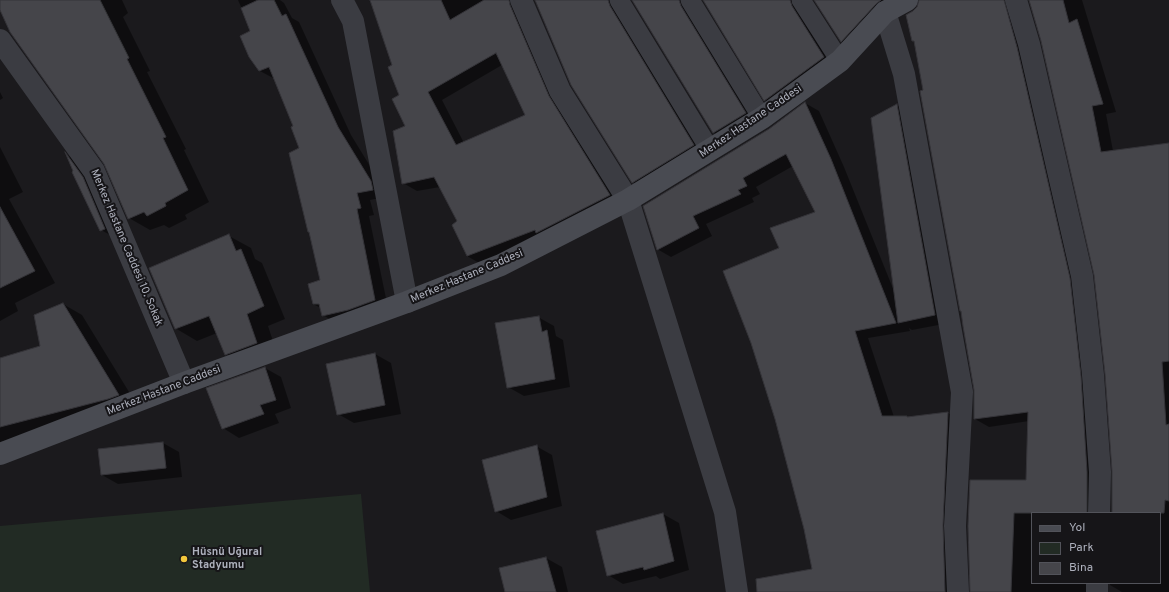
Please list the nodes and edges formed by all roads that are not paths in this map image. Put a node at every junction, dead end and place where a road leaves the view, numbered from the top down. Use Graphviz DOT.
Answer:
graph roads {
  1 [pos="342,0"];
  2 [pos="620,0"];
  3 [pos="690,0"];
  4 [pos="801,0"];
  5 [pos="907,0"];
  6 [pos="1016,0"];
  7 [pos="526,2"];
  8 [pos="885,12"];
  9 [pos="0,40"];
  10 [pos="840,61"];
  11 [pos="762,118"];
  12 [pos="710,150"];
  13 [pos="628,200"];
  14 [pos="407,302"];
  15 [pos="184,383"];
  16 [pos="0,454"];
  17 [pos="1099,512"];
  18 [pos="737,592"];
  19 [pos="958,592"];
  1 -- 14 [label="street"];
  2 -- 12 [label="lane"];
  3 -- 11 [label="lane"];
  4 -- 10 [label="lane"];
  5 -- 8 [label="street, Merkez Hastane Caddesi"];
  6 -- 17 [label="street"];
  7 -- 13 [label="street"];
  8 -- 10 [label="street, Merkez Hastane Caddesi"];
  8 -- 19 [label="street"];
  9 -- 15 [label="street, Merkez Hastane Caddesi 10. Sokak"];
  10 -- 11 [label="street, Merkez Hastane Caddesi"];
  11 -- 12 [label="street, Merkez Hastane Caddesi"];
  12 -- 13 [label="street, Merkez Hastane Caddesi"];
  13 -- 14 [label="street, Merkez Hastane Caddesi"];
  13 -- 18 [label="street"];
  14 -- 15 [label="street, Merkez Hastane Caddesi"];
  15 -- 16 [label="street, Merkez Hastane Caddesi"];
}
